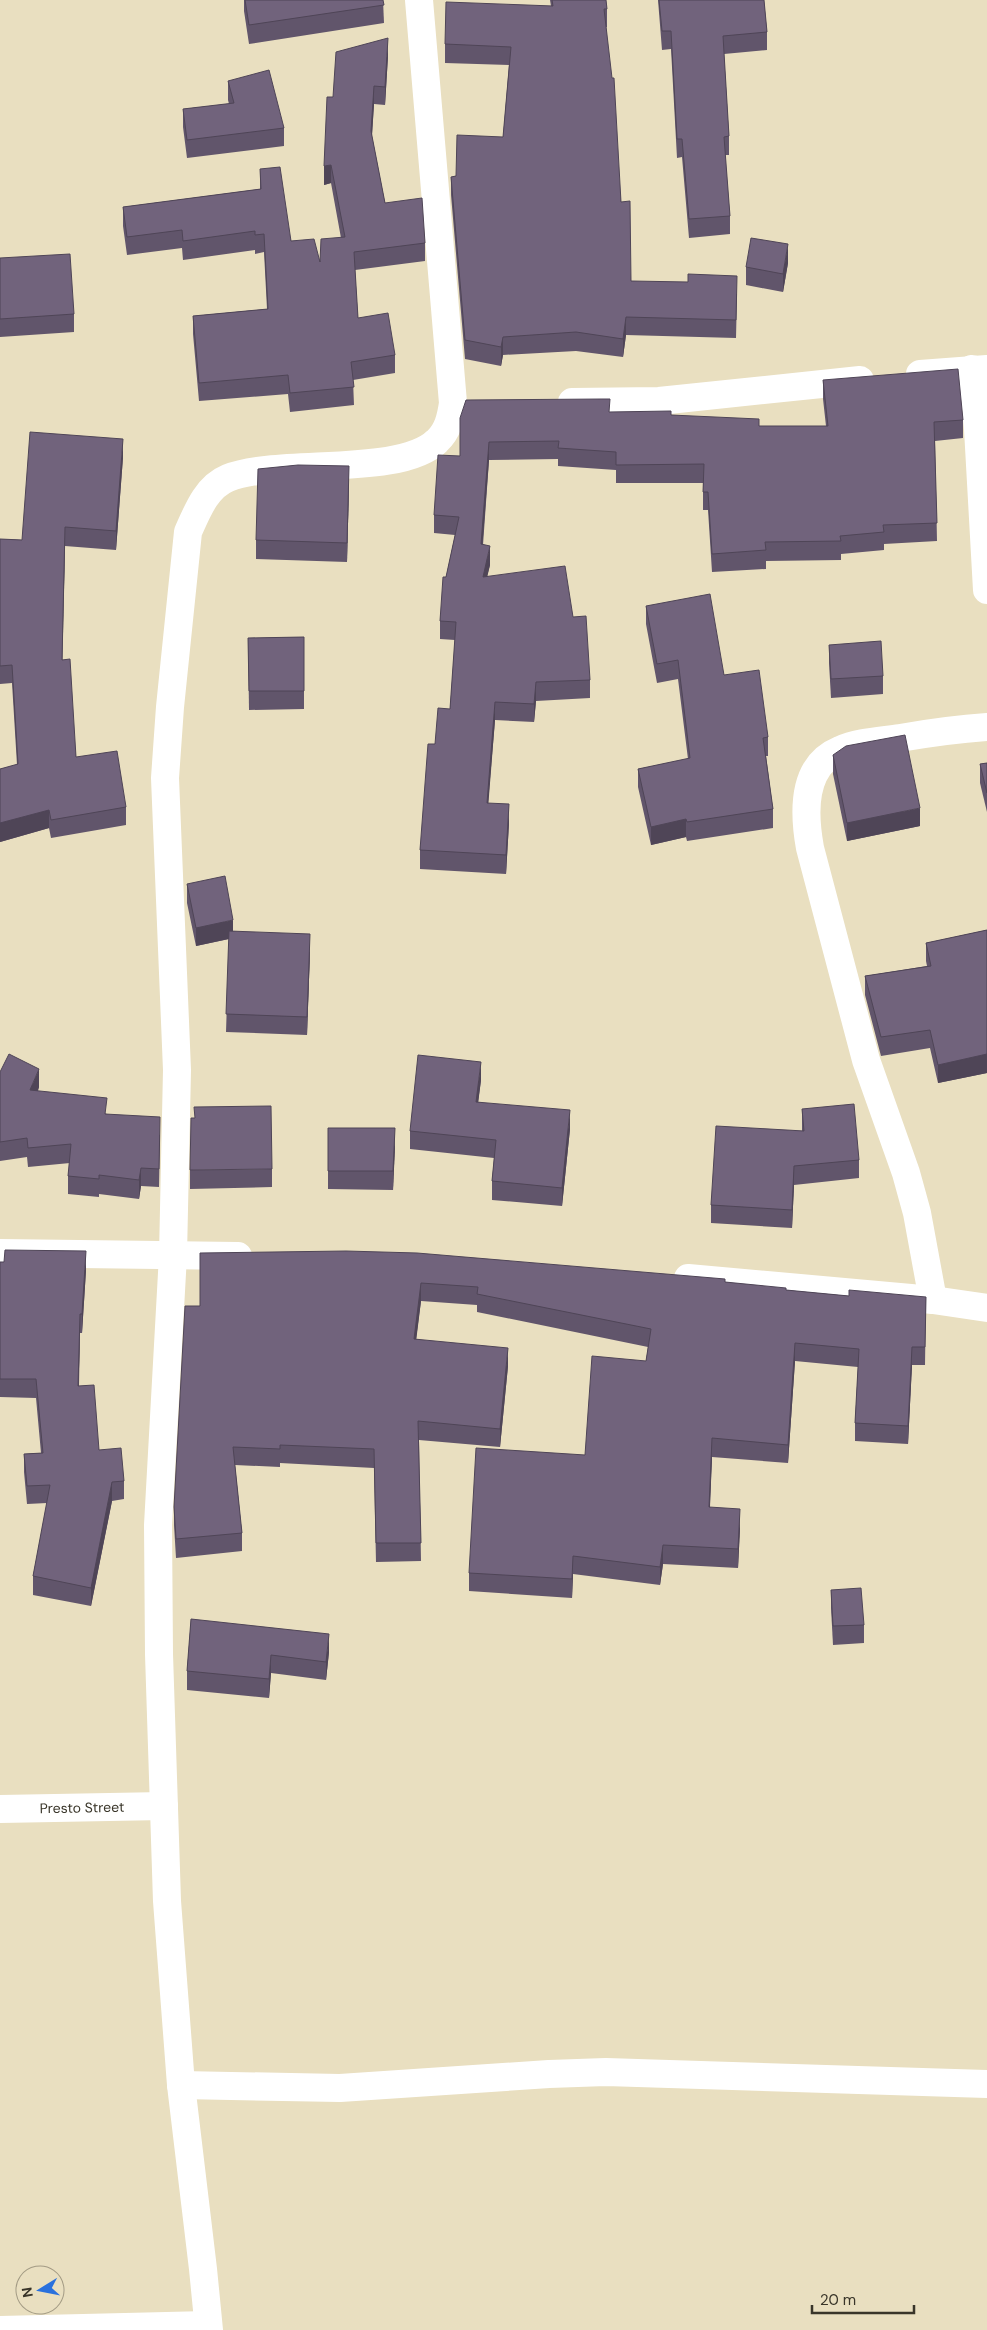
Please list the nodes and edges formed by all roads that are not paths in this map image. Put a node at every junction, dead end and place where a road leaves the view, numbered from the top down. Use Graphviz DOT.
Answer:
graph roads {
  1 [pos="419,0"];
  2 [pos="980,369"];
  3 [pos="551,402"];
  4 [pos="452,403"];
  5 [pos="482,403"];
  6 [pos="987,590"];
  7 [pos="987,727"];
  8 [pos="0,1253"];
  9 [pos="173,1255"];
  10 [pos="261,1256"];
  11 [pos="662,1276"];
  12 [pos="933,1300"];
  13 [pos="987,1308"];
  14 [pos="164,1806"];
  15 [pos="0,1809"];
  16 [pos="987,2084"];
  17 [pos="181,2085"];
  18 [pos="208,2327"];
  19 [pos="0,2330"];
  1 -- 4 [label="street"];
  2 -- 3 [label="street"];
  2 -- 6 [label="street"];
  4 -- 5 [label="street"];
  4 -- 9 [label="street"];
  7 -- 12 [label="street"];
  8 -- 9 [label="street"];
  9 -- 10 [label="street"];
  9 -- 14 [label="street"];
  11 -- 12 [label="street"];
  12 -- 13 [label="street"];
  14 -- 15 [label="street, Presto Street"];
  14 -- 17 [label="street"];
  16 -- 17 [label="street"];
  17 -- 18 [label="street"];
  18 -- 19 [label="street"];
}
